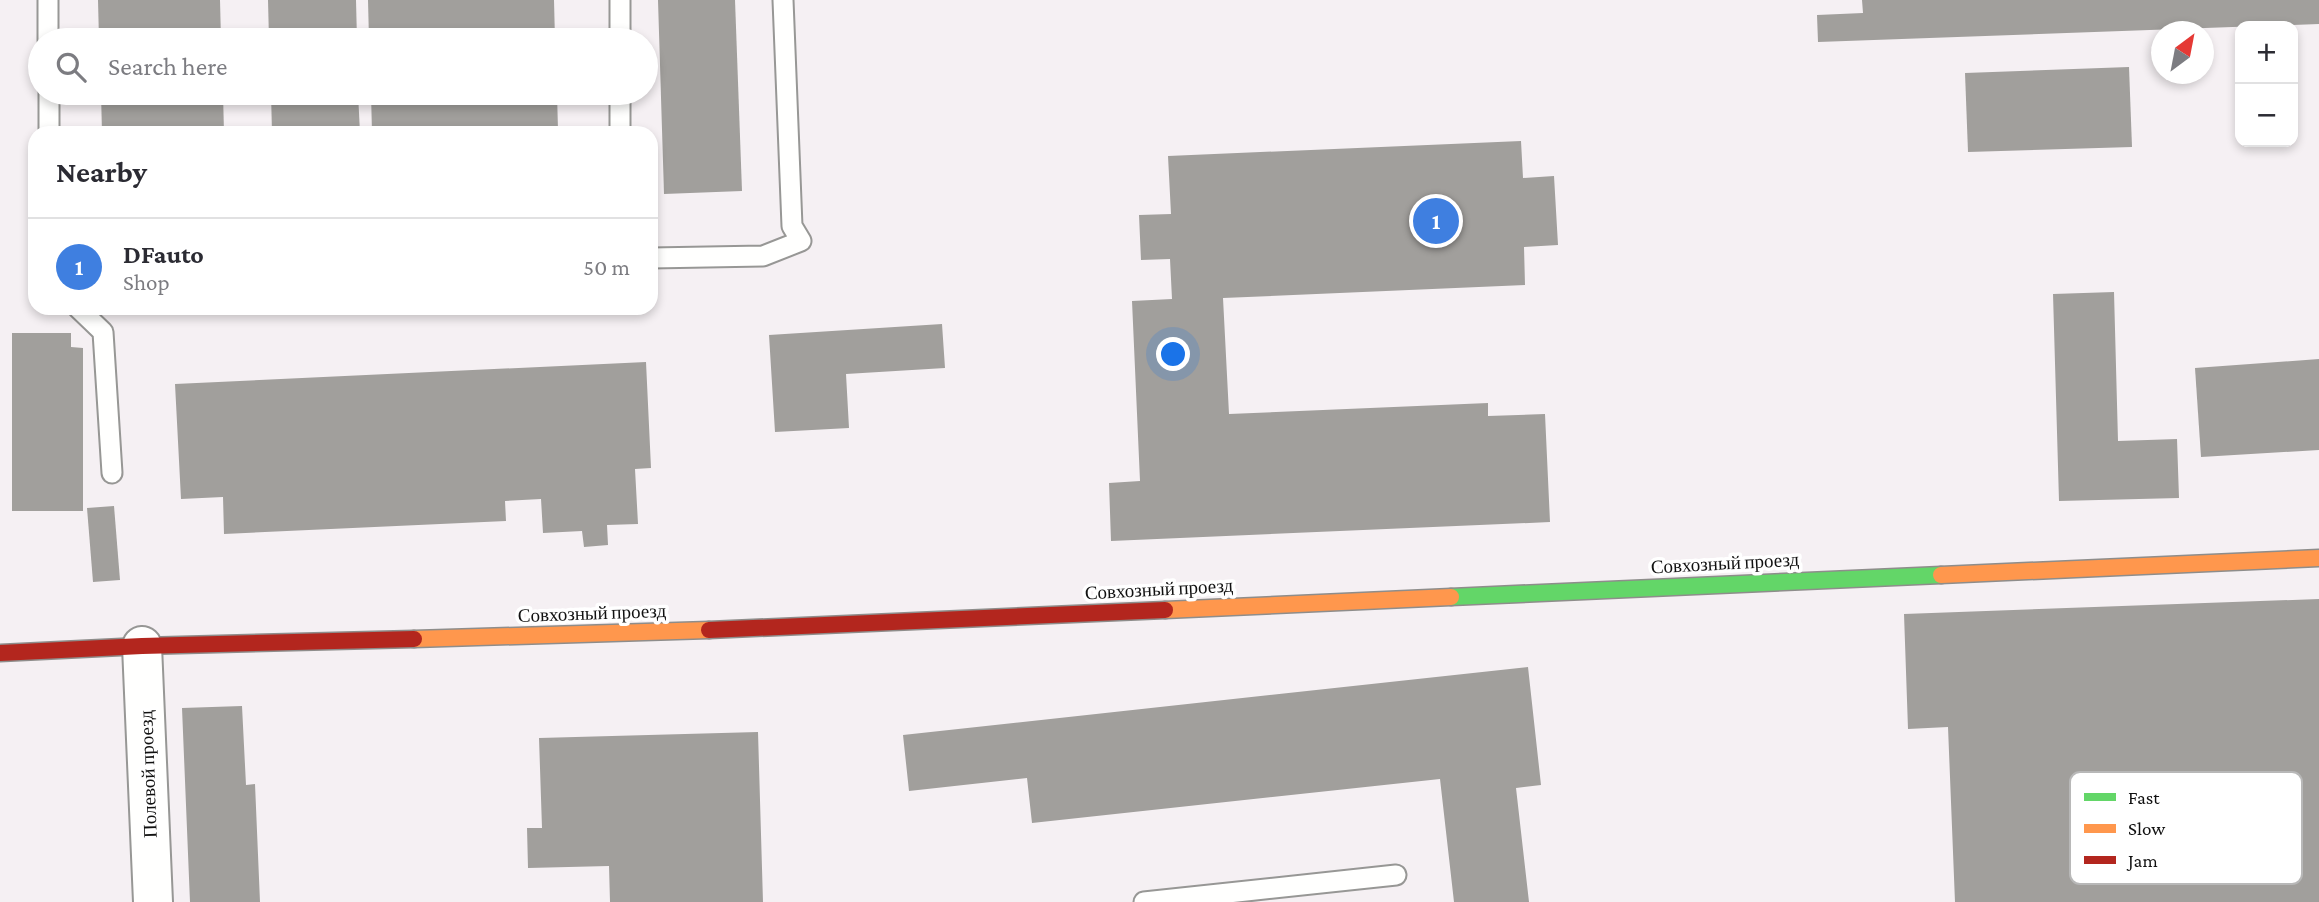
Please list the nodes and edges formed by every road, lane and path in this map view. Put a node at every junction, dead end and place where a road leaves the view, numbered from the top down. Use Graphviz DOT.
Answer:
graph roads {
  1 [pos="48,0"];
  2 [pos="620,0"];
  3 [pos="783,0"];
  4 [pos="48,28"];
  5 [pos="620,28"];
  6 [pos="48,105"];
  7 [pos="620,105"];
  8 [pos="49,126"];
  9 [pos="620,126"];
  10 [pos="658,258"];
  11 [pos="85,315"];
  12 [pos="112,473"];
  13 [pos="2319,558"];
  14 [pos="142,646"];
  15 [pos="0,653"];
  16 [pos="1396,875"];
  17 [pos="153,902"];
  18 [pos="1144,902"];
  1 -- 4 [label="lane"];
  2 -- 5 [label="lane"];
  3 -- 10 [label="lane"];
  6 -- 8 [label="lane"];
  7 -- 9 [label="lane"];
  11 -- 12 [label="lane"];
  13 -- 14 [label="street, Совхозный проезд"];
  14 -- 15 [label="street, Совхозный проезд"];
  14 -- 17 [label="street, Полевой проезд"];
  16 -- 18 [label="lane"];
}
